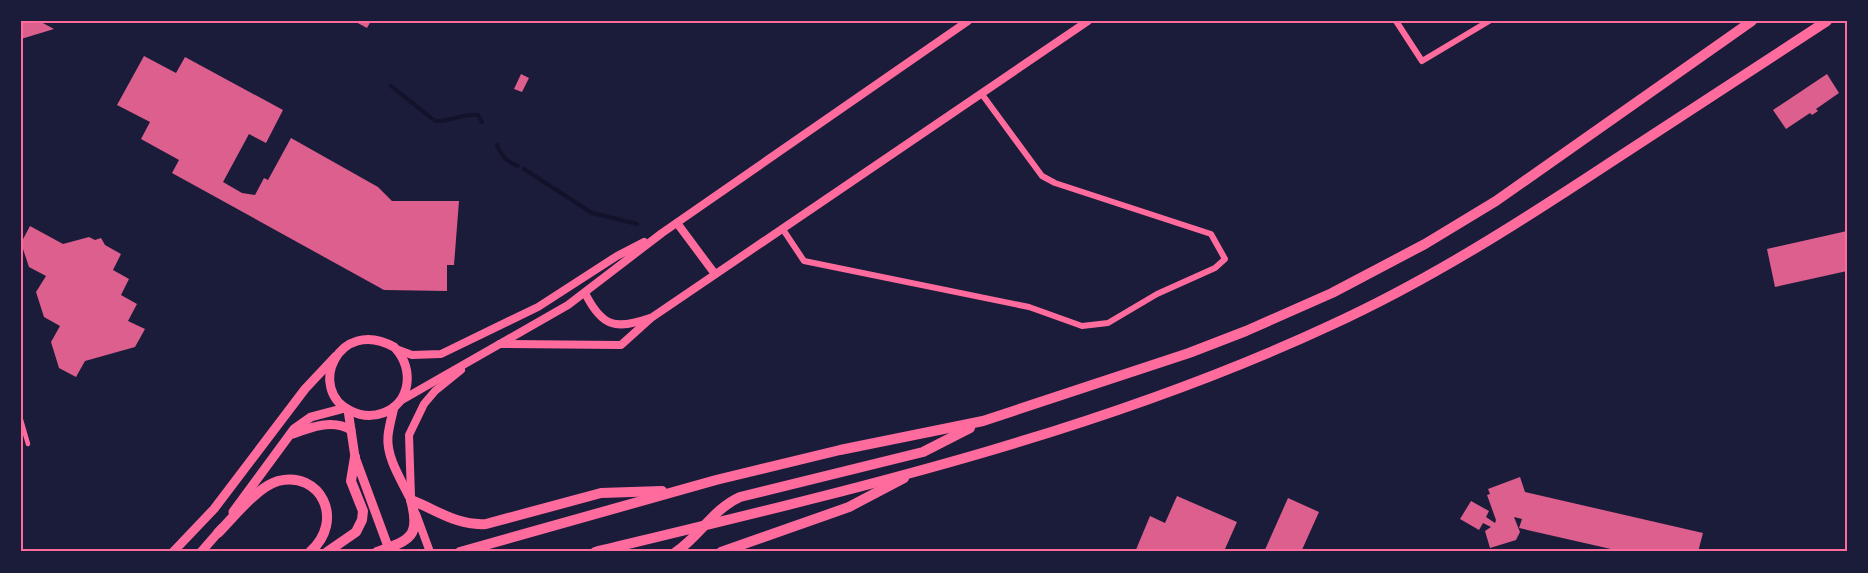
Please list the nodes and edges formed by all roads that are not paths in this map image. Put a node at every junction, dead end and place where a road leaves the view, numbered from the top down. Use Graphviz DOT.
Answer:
graph roads {
  1 [pos="969,21"];
  2 [pos="1088,21"];
  3 [pos="1396,21"];
  4 [pos="1489,21"];
  5 [pos="1752,21"];
  6 [pos="1827,21"];
  7 [pos="981,93"];
  8 [pos="677,223"];
  9 [pos="782,228"];
  10 [pos="662,233"];
  11 [pos="715,274"];
  12 [pos="585,293"];
  13 [pos="651,318"];
  14 [pos="500,344"];
  15 [pos="395,348"];
  16 [pos="481,354"];
  17 [pos="336,356"];
  18 [pos="397,404"];
  19 [pos="347,409"];
  20 [pos="21,420"];
  21 [pos="983,421"];
  22 [pos="351,430"];
  23 [pos="288,436"];
  24 [pos="28,444"];
  25 [pos="355,457"];
  26 [pos="923,468"];
  27 [pos="680,491"];
  28 [pos="411,500"];
  29 [pos="704,526"];
  30 [pos="218,533"];
  31 [pos="389,550"];
  32 [pos="173,552"];
  33 [pos="201,552"];
  34 [pos="310,552"];
  35 [pos="327,552"];
  36 [pos="377,552"];
  37 [pos="430,552"];
  38 [pos="460,552"];
  39 [pos="595,552"];
  40 [pos="676,552"];
  41 [pos="721,552"];
  1 -- 8 [label="street"];
  2 -- 7 [label="street"];
  3 -- 4 [label="street"];
  5 -- 21 [label="main road"];
  6 -- 26 [label="main road"];
  7 -- 9 [label="street"];
  7 -- 9 [label="street"];
  8 -- 10 [label="street"];
  8 -- 11 [label="street"];
  9 -- 11 [label="street"];
  10 -- 12 [label="street"];
  10 -- 15 [label="street"];
  11 -- 13 [label="street"];
  12 -- 13 [label="street"];
  12 -- 14 [label="street"];
  13 -- 14 [label="street"];
  14 -- 16 [label="street"];
  15 -- 17 [label="main road"];
  15 -- 18 [label="main road"];
  16 -- 18 [label="street"];
  16 -- 28 [label="street"];
  17 -- 19 [label="main road"];
  17 -- 32 [label="main road"];
  18 -- 19 [label="main road"];
  18 -- 28 [label="main road"];
  19 -- 22 [label="main road"];
  19 -- 23 [label="main road"];
  20 -- 24 [label="street"];
  21 -- 27 [label="main road"];
  21 -- 29 [label="main road"];
  22 -- 23 [label="main road"];
  22 -- 25 [label="main road"];
  23 -- 30 [label="main road"];
  25 -- 31 [label="main road"];
  25 -- 35 [label="main road"];
  26 -- 29 [label="main road"];
  26 -- 41 [label="main road"];
  27 -- 28 [label="main road"];
  27 -- 38 [label="main road"];
  28 -- 31 [label="main road"];
  28 -- 37 [label="street"];
  29 -- 39 [label="main road"];
  29 -- 40 [label="main road"];
  30 -- 33 [label="main road"];
  30 -- 34 [label="main road"];
  31 -- 36 [label="main road"];
}
